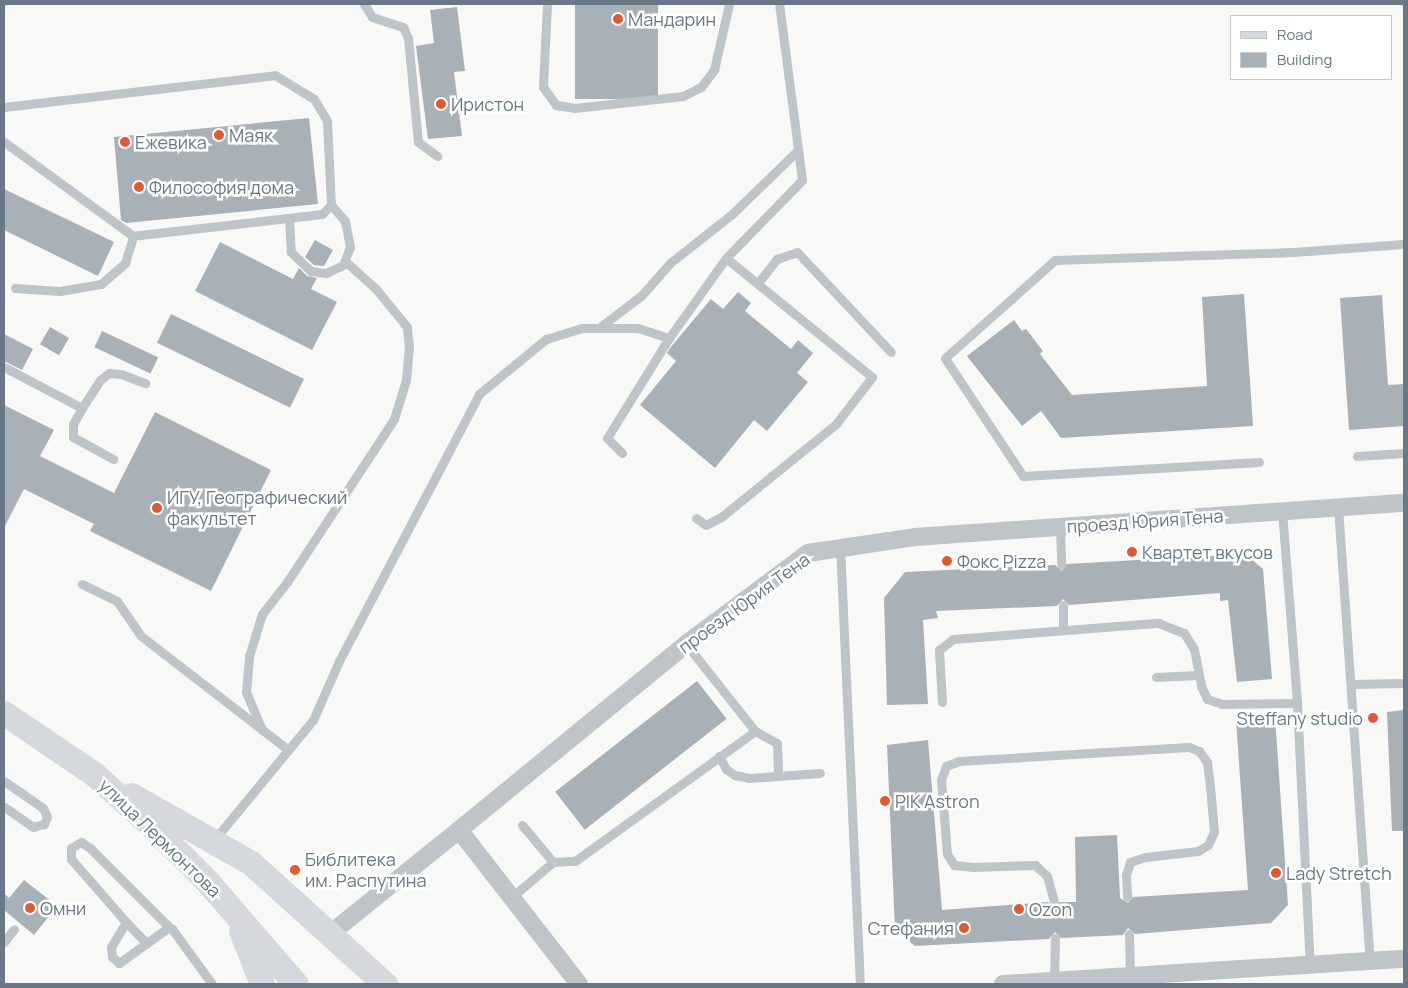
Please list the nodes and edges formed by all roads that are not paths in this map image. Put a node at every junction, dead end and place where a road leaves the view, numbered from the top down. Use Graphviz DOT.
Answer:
graph roads {
  1 [pos="364,4"];
  2 [pos="547,4"];
  3 [pos="729,4"];
  4 [pos="779,4"];
  5 [pos="4,107"];
  6 [pos="4,142"];
  7 [pos="798,150"];
  8 [pos="437,156"];
  9 [pos="331,205"];
  10 [pos="289,218"];
  11 [pos="133,236"];
  12 [pos="1404,244"];
  13 [pos="726,258"];
  14 [pos="345,261"];
  15 [pos="758,283"];
  16 [pos="15,288"];
  17 [pos="600,327"];
  18 [pos="669,338"];
  19 [pos="891,352"];
  20 [pos="4,367"];
  21 [pos="145,383"];
  22 [pos="82,408"];
  23 [pos="622,453"];
  24 [pos="1404,453"];
  25 [pos="1357,456"];
  26 [pos="112,459"];
  27 [pos="1259,462"];
  28 [pos="1404,503"];
  29 [pos="1338,507"];
  30 [pos="1282,511"];
  31 [pos="696,518"];
  32 [pos="1060,527"];
  33 [pos="840,546"];
  34 [pos="1061,565"];
  35 [pos="82,584"];
  36 [pos="1063,605"];
  37 [pos="1063,630"];
  38 [pos="686,644"];
  39 [pos="1198,675"];
  40 [pos="1156,677"];
  41 [pos="1404,683"];
  42 [pos="1351,684"];
  43 [pos="942,702"];
  44 [pos="1297,703"];
  45 [pos="4,712"];
  46 [pos="262,730"];
  47 [pos="755,731"];
  48 [pos="287,749"];
  49 [pos="719,756"];
  50 [pos="820,773"];
  51 [pos="94,774"];
  52 [pos="778,776"];
  53 [pos="4,781"];
  54 [pos="4,807"];
  55 [pos="522,825"];
  56 [pos="459,830"];
  57 [pos="214,840"];
  58 [pos="553,862"];
  59 [pos="207,881"];
  60 [pos="1127,897"];
  61 [pos="512,898"];
  62 [pos="1054,902"];
  63 [pos="126,922"];
  64 [pos="14,928"];
  65 [pos="171,928"];
  66 [pos="331,933"];
  67 [pos="1129,934"];
  68 [pos="1055,938"];
  69 [pos="4,942"];
  70 [pos="147,944"];
  71 [pos="1404,959"];
  72 [pos="1370,961"];
  73 [pos="1310,966"];
  74 [pos="1130,978"];
  75 [pos="1203,978"];
  76 [pos="1054,981"];
  77 [pos="212,984"];
  78 [pos="262,984"];
  79 [pos="296,984"];
  80 [pos="385,984"];
  81 [pos="579,984"];
  82 [pos="860,984"];
  83 [pos="1003,984"];
  1 -- 8 [label="lane"];
  2 -- 3 [label="lane"];
  4 -- 7 [label="lane"];
  5 -- 9 [label="lane"];
  6 -- 11 [label="lane"];
  7 -- 13 [label="lane"];
  7 -- 17 [label="lane"];
  9 -- 10 [label="lane"];
  9 -- 14 [label="lane"];
  10 -- 11 [label="lane"];
  10 -- 14 [label="lane"];
  11 -- 16 [label="lane"];
  12 -- 27 [label="lane"];
  13 -- 15 [label="lane"];
  13 -- 18 [label="lane"];
  14 -- 46 [label="lane"];
  15 -- 19 [label="lane"];
  15 -- 31 [label="lane"];
  17 -- 18 [label="lane"];
  17 -- 48 [label="lane"];
  18 -- 23 [label="lane"];
  20 -- 22 [label="lane"];
  21 -- 22 [label="lane"];
  22 -- 26 [label="lane"];
  24 -- 25 [label="lane"];
  28 -- 29 [label="street, проезд Юрия Тена"];
  29 -- 30 [label="street, проезд Юрия Тена"];
  29 -- 42 [label="lane"];
  30 -- 32 [label="street, проезд Юрия Тена"];
  30 -- 44 [label="lane"];
  32 -- 33 [label="street, проезд Юрия Тена"];
  32 -- 34 [label="lane"];
  33 -- 38 [label="street, проезд Юрия Тена"];
  33 -- 82 [label="lane"];
  35 -- 46 [label="lane"];
  36 -- 37 [label="lane"];
  37 -- 39 [label="lane"];
  37 -- 43 [label="lane"];
  38 -- 47 [label="lane"];
  38 -- 56 [label="street, проезд Юрия Тена"];
  39 -- 40 [label="lane"];
  39 -- 44 [label="lane"];
  41 -- 42 [label="lane"];
  42 -- 72 [label="lane"];
  44 -- 73 [label="lane"];
  45 -- 51 [label="main road, улица Лермонтова"];
  46 -- 48 [label="lane"];
  47 -- 49 [label="lane"];
  47 -- 52 [label="lane"];
  48 -- 57 [label="lane"];
  49 -- 52 [label="lane"];
  49 -- 58 [label="lane"];
  50 -- 52 [label="lane"];
  51 -- 57 [label="main road"];
  51 -- 59 [label="main road, улица Лермонтова"];
  53 -- 54 [label="lane"];
  55 -- 58 [label="lane"];
  56 -- 61 [label="street"];
  56 -- 66 [label="street, проезд Юрия Тена"];
  57 -- 66 [label="main road"];
  58 -- 61 [label="lane"];
  59 -- 78 [label="main road"];
  59 -- 79 [label="main road, улица Лермонтова"];
  60 -- 62 [label="lane"];
  61 -- 81 [label="street"];
  63 -- 65 [label="lane"];
  63 -- 70 [label="lane"];
  63 -- 70 [label="lane"];
  64 -- 69 [label="lane"];
  65 -- 70 [label="lane"];
  65 -- 77 [label="lane"];
  66 -- 80 [label="main road"];
  67 -- 74 [label="lane"];
  68 -- 76 [label="lane"];
  71 -- 72 [label="street"];
  72 -- 73 [label="street"];
  73 -- 75 [label="street"];
  74 -- 75 [label="street"];
  74 -- 76 [label="street"];
  76 -- 83 [label="street"];
}
